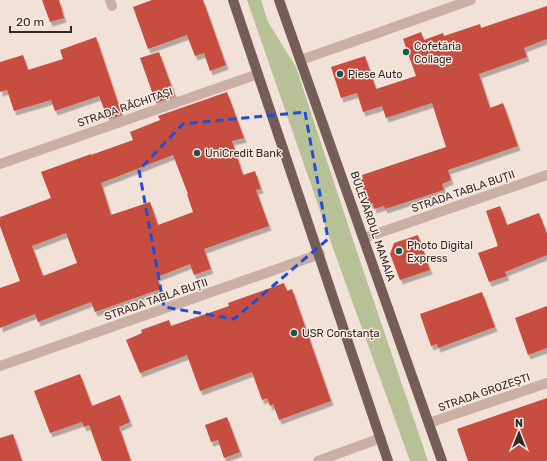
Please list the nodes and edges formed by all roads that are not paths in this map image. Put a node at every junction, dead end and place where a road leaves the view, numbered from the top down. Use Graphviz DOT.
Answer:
graph roads {
  1 [pos="233,0"];
  2 [pos="279,0"];
  3 [pos="471,0"];
  4 [pos="301,60"];
  5 [pos="258,74"];
  6 [pos="0,164"];
  7 [pos="547,174"];
  8 [pos="364,238"];
  9 [pos="320,254"];
  10 [pos="0,366"];
  11 [pos="547,383"];
  12 [pos="429,423"];
  13 [pos="381,438"];
  14 [pos="318,461"];
  15 [pos="388,461"];
  16 [pos="442,461"];
  1 -- 5 [label="main road"];
  2 -- 4 [label="main road, BULEVARDUL MAMAIA"];
  3 -- 4 [label="street"];
  4 -- 8 [label="main road, BULEVARDUL MAMAIA"];
  5 -- 6 [label="street, STRADA RĂCHITAȘI"];
  5 -- 9 [label="main road"];
  7 -- 8 [label="street, STRADA TABLA BUȚII"];
  8 -- 12 [label="main road, BULEVARDUL MAMAIA"];
  9 -- 10 [label="street, STRADA TABLA BUȚII"];
  9 -- 13 [label="main road"];
  11 -- 12 [label="street, STRADA GROZEȘTI"];
  12 -- 16 [label="main road, BULEVARDUL MAMAIA"];
  13 -- 14 [label="street"];
  13 -- 15 [label="main road"];
}
